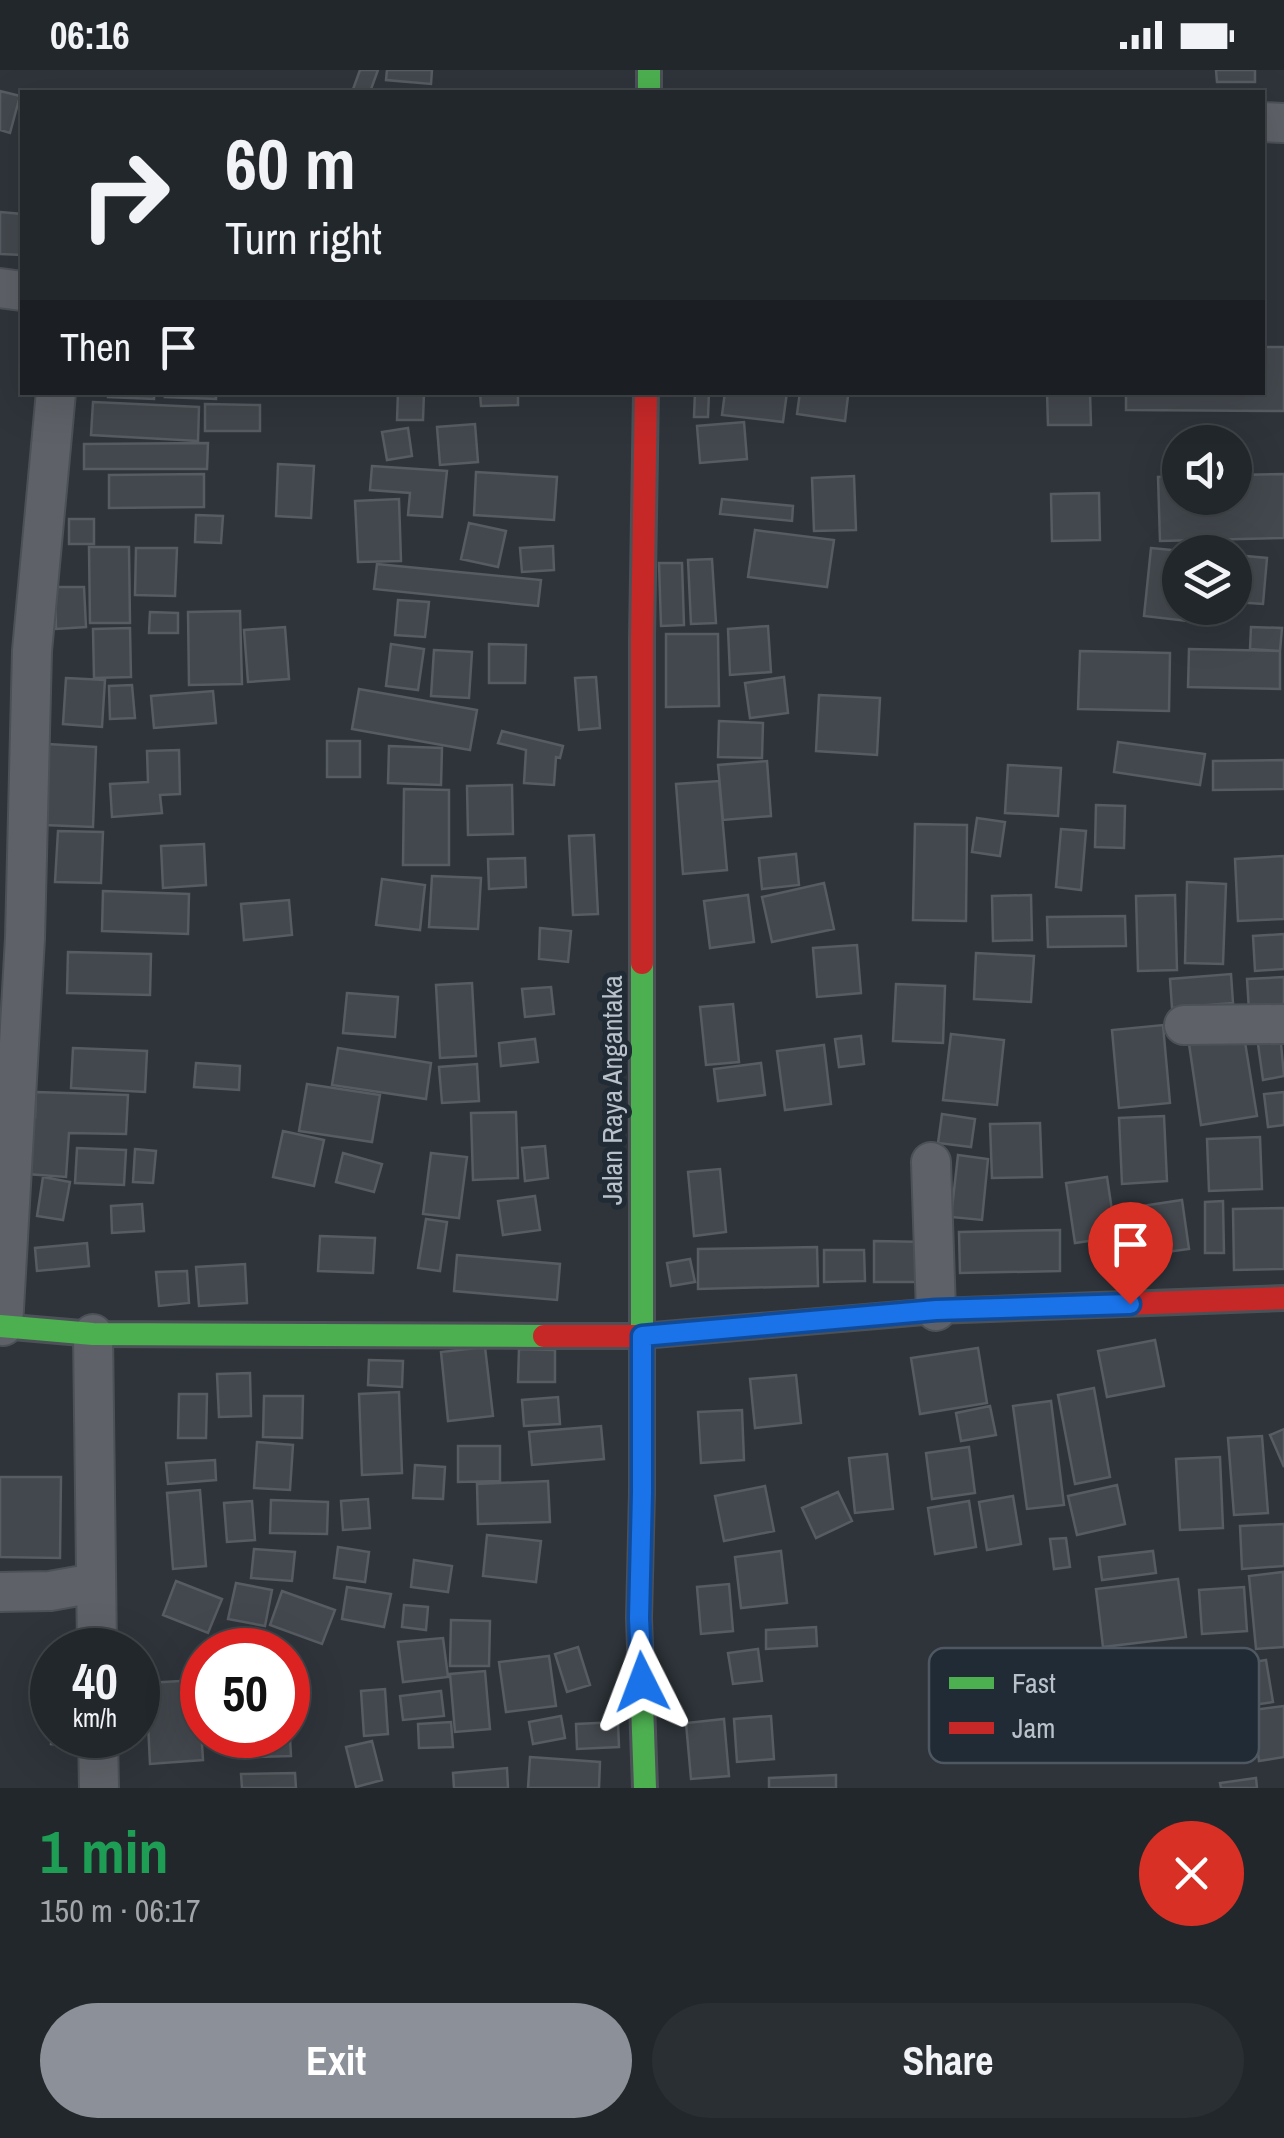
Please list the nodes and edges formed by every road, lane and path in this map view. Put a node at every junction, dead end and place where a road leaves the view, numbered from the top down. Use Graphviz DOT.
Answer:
graph roads {
  1 [pos="56,395"];
  2 [pos="646,395"];
  3 [pos="16,650"];
  4 [pos="13,937"];
  5 [pos="1284,1024"];
  6 [pos="1184,1025"];
  7 [pos="931,1162"];
  8 [pos="1284,1298"];
  9 [pos="936,1310"];
  10 [pos="1,1326"];
  11 [pos="93,1334"];
  12 [pos="642,1336"];
  13 [pos="96,1583"];
  14 [pos="0,1592"];
  15 [pos="96,1628"];
  16 [pos="98,1758"];
  17 [pos="99,1788"];
  18 [pos="646,1788"];
  1 -- 3 [label="street"];
  2 -- 12 [label="main road, Jalan Raya Angantaka"];
  3 -- 4 [label="street"];
  4 -- 10 [label="street"];
  5 -- 6 [label="street"];
  7 -- 9 [label="street"];
  8 -- 9 [label="main road"];
  9 -- 12 [label="main road"];
  10 -- 11 [label="main road"];
  11 -- 12 [label="main road"];
  11 -- 13 [label="street"];
  12 -- 18 [label="main road, Jalan Raya Angantaka"];
  13 -- 14 [label="street"];
  13 -- 15 [label="street"];
  16 -- 17 [label="street"];
}
